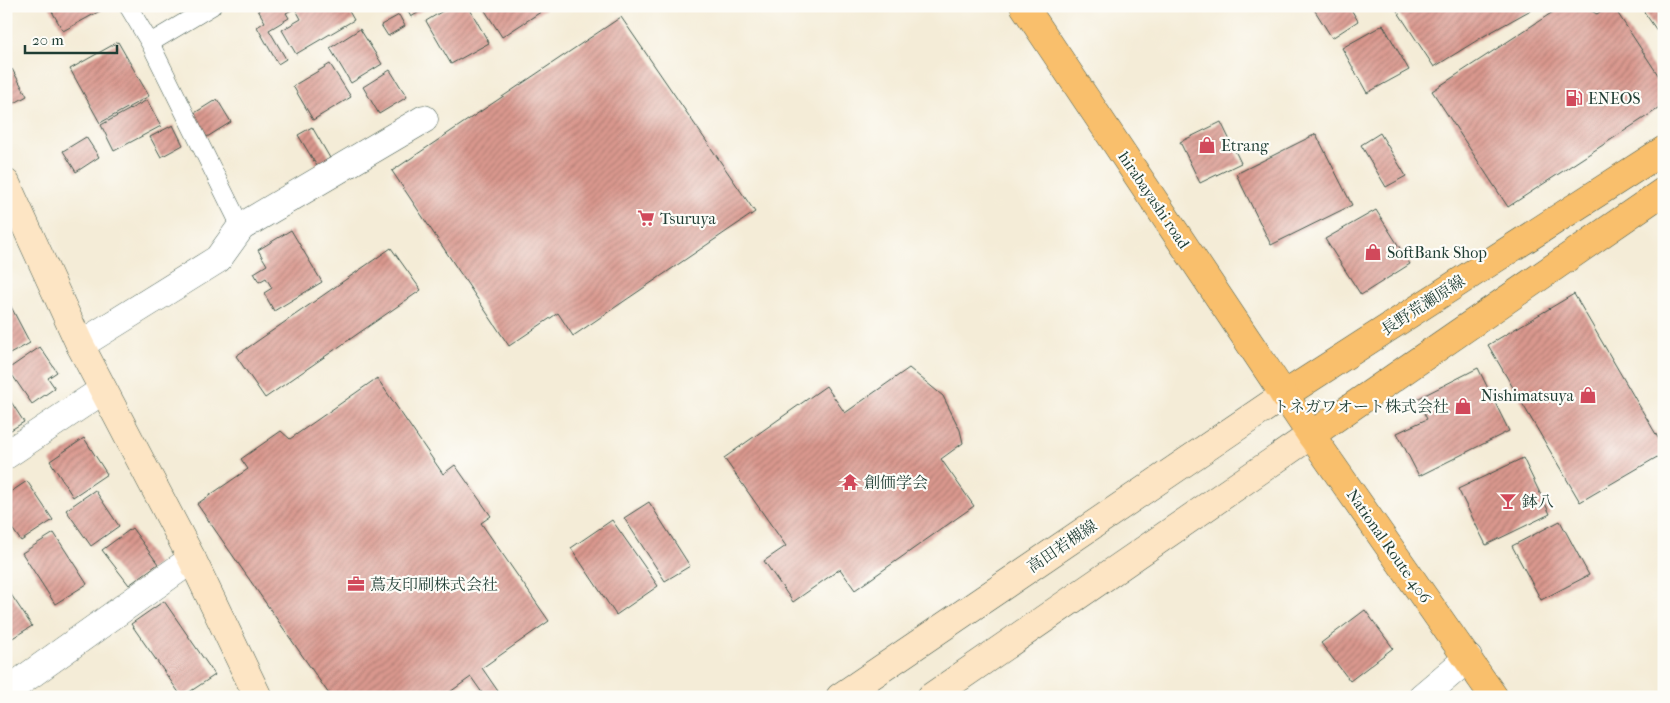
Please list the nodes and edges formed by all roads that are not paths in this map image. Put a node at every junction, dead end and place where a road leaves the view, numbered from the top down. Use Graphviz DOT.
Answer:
graph roads {
  1 [pos="128,6"];
  2 [pos="212,6"];
  3 [pos="1024,6"];
  4 [pos="150,43"];
  5 [pos="424,119"];
  6 [pos="1664,150"];
  7 [pos="6,183"];
  8 [pos="1664,190"];
  9 [pos="241,227"];
  10 [pos="80,345"];
  11 [pos="103,390"];
  12 [pos="1284,395"];
  13 [pos="1311,435"];
  14 [pos="6,455"];
  15 [pos="192,559"];
  16 [pos="1468,658"];
  17 [pos="6,692"];
  18 [pos="258,697"];
  19 [pos="840,697"];
  20 [pos="931,697"];
  21 [pos="1422,697"];
  22 [pos="1494,697"];
  1 -- 4 [label="lane"];
  2 -- 4 [label="lane"];
  3 -- 12 [label="main road, hirabayashi road"];
  4 -- 9 [label="lane"];
  5 -- 9 [label="street"];
  6 -- 12 [label="main road, 長野荒瀬原線"];
  7 -- 10 [label="street"];
  8 -- 13 [label="main road"];
  9 -- 10 [label="street"];
  10 -- 11 [label="street"];
  11 -- 14 [label="street"];
  11 -- 15 [label="street"];
  12 -- 13 [label="main road, National Route 406"];
  12 -- 19 [label="street, 高田若槻線"];
  13 -- 16 [label="main road, National Route 406"];
  13 -- 20 [label="street"];
  15 -- 17 [label="street"];
  15 -- 18 [label="street"];
  16 -- 21 [label="street"];
  16 -- 22 [label="main road, National Route 406"];
}
